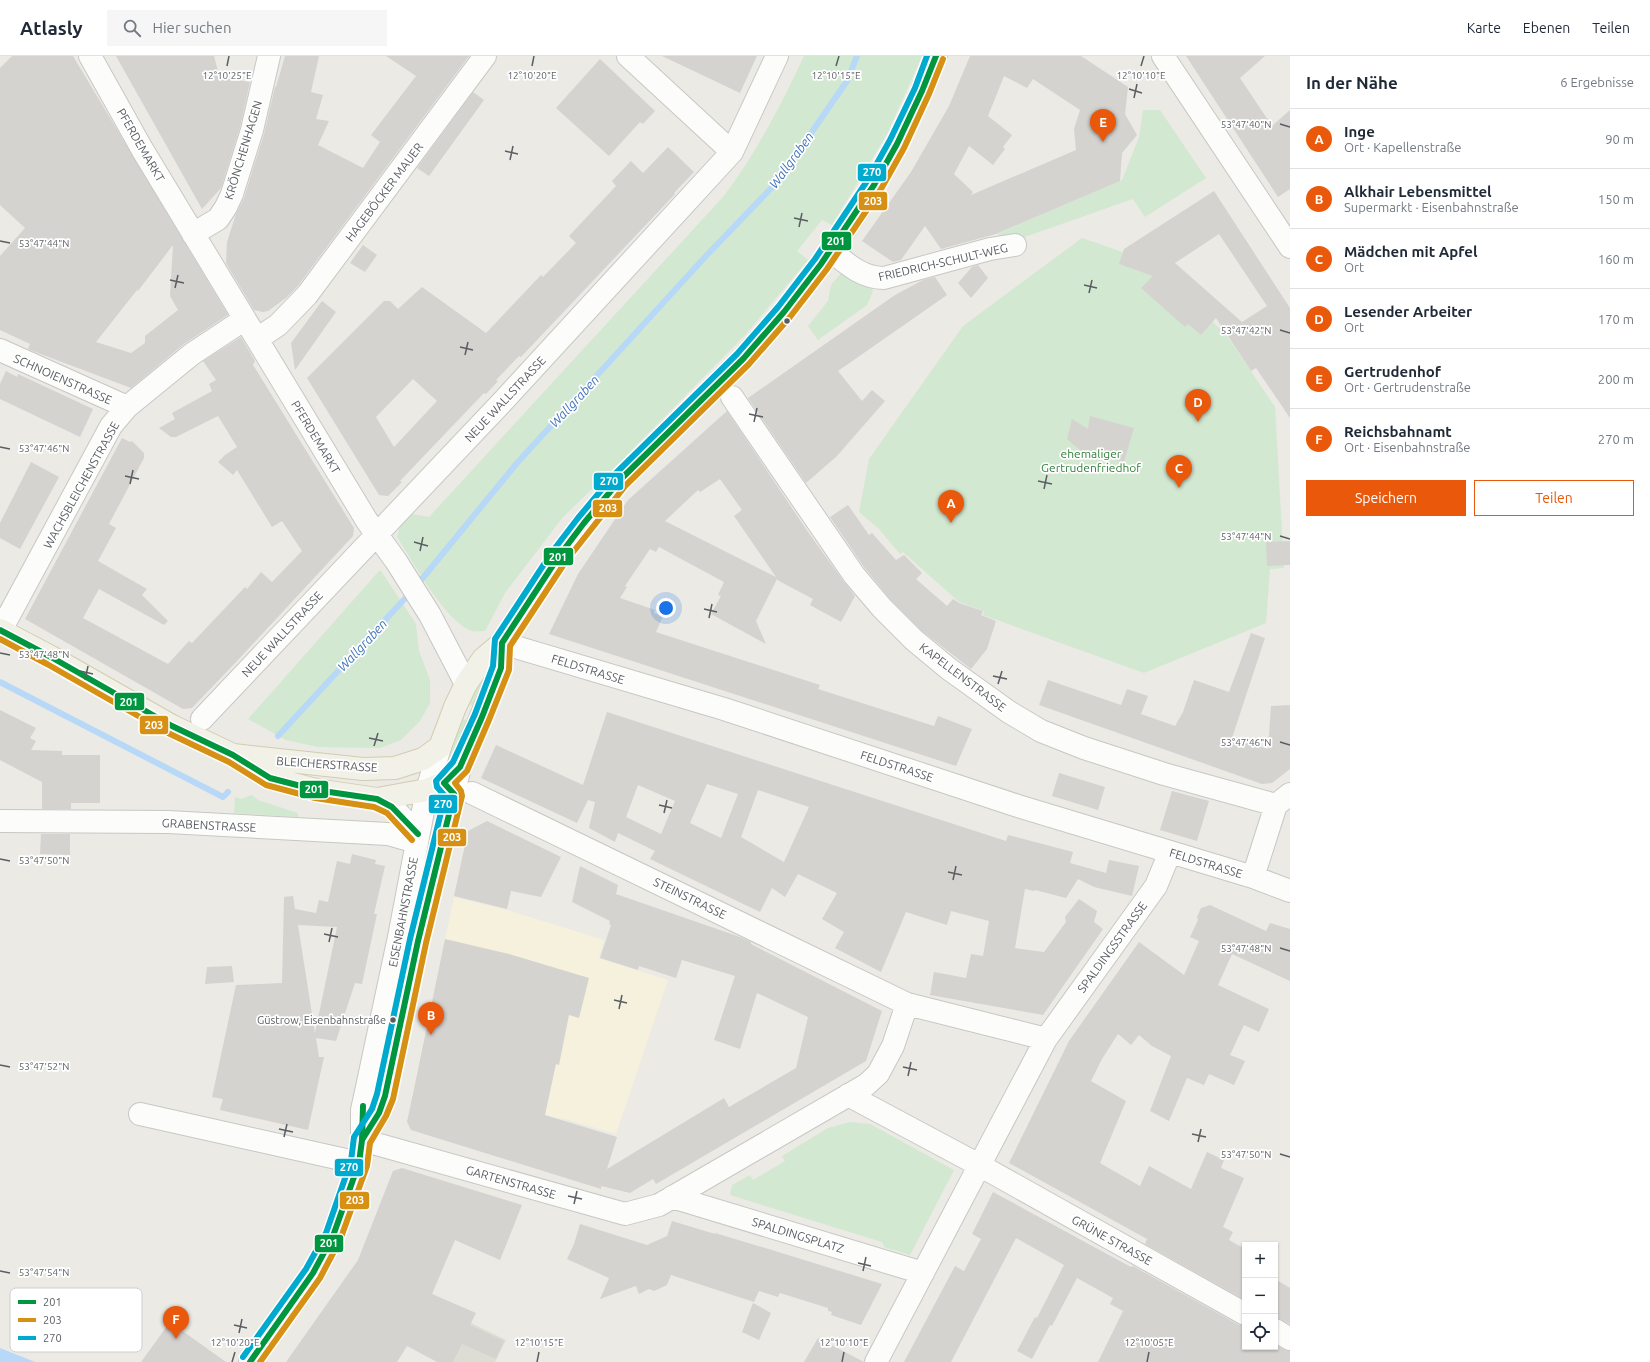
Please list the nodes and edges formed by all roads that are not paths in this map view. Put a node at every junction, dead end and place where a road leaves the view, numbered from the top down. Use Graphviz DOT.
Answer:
graph roads {
  1 [pos="90,56"];
  2 [pos="269,56"];
  3 [pos="485,56"];
  4 [pos="628,56"];
  5 [pos="777,56"];
  6 [pos="936,56"];
  7 [pos="1163,56"];
  8 [pos="732,152"];
  9 [pos="193,234"];
  10 [pos="1015,245"];
  11 [pos="1290,247"];
  12 [pos="831,251"];
  13 [pos="239,322"];
  14 [pos="257,339"];
  15 [pos="0,350"];
  16 [pos="732,397"];
  17 [pos="127,407"];
  18 [pos="376,534"];
  19 [pos="1,630"];
  20 [pos="502,643"];
  21 [pos="466,684"];
  22 [pos="202,719"];
  23 [pos="233,755"];
  24 [pos="442,777"];
  25 [pos="377,799"];
  26 [pos="1283,799"];
  27 [pos="0,821"];
  28 [pos="417,838"];
  29 [pos="1170,852"];
  30 [pos="1252,878"];
  31 [pos="1290,891"];
  32 [pos="907,1004"];
  33 [pos="1046,1039"];
  34 [pos="848,1095"];
  35 [pos="140,1114"];
  36 [pos="362,1140"];
  37 [pos="358,1163"];
  38 [pos="979,1165"];
  39 [pos="665,1201"];
  40 [pos="923,1273"];
  41 [pos="1242,1312"];
  42 [pos="1278,1332"];
  43 [pos="1290,1339"];
  44 [pos="250,1362"];
  45 [pos="876,1362"];
  1 -- 9 [label="street, PFERDEMARKT"];
  2 -- 9 [label="street, KRÖNCHENHAGEN"];
  3 -- 14 [label="street, HAGEBÖCKER MAUER"];
  4 -- 8 [label="street"];
  5 -- 8 [label="street, NEUE WALLSTRASSE"];
  6 -- 12 [label="main road"];
  7 -- 11 [label="street"];
  8 -- 18 [label="street, NEUE WALLSTRASSE"];
  9 -- 13 [label="street, PFERDEMARKT"];
  10 -- 12 [label="street, FRIEDRICH-SCHULT-WEG"];
  12 -- 20 [label="main road"];
  13 -- 14 [label="street, PFERDEMARKT"];
  13 -- 17 [label="street, WACHSBLEICHENSTRASSE"];
  14 -- 18 [label="street, PFERDEMARKT"];
  15 -- 17 [label="street, SCHNOIENSTRASSE"];
  16 -- 26 [label="street, KAPELLENSTRASSE"];
  17 -- 19 [label="street, WACHSBLEICHENSTRASSE"];
  18 -- 21 [label="street"];
  18 -- 22 [label="street, NEUE WALLSTRASSE"];
  19 -- 23 [label="main road, BLEICHERSTRASSE"];
  20 -- 21 [label="main road, EISENBAHNSTRASSE"];
  20 -- 24 [label="main road"];
  20 -- 29 [label="street, FELDSTRASSE"];
  21 -- 24 [label="main road, EISENBAHNSTRASSE"];
  23 -- 24 [label="main road, BLEICHERSTRASSE"];
  23 -- 25 [label="main road, BLEICHERSTRASSE"];
  24 -- 25 [label="main road, BLEICHERSTRASSE"];
  24 -- 28 [label="street, EISENBAHNSTRASSE"];
  24 -- 32 [label="street, STEINSTRASSE"];
  24 -- 36 [label="street, EISENBAHNSTRASSE"];
  25 -- 28 [label="street"];
  26 -- 30 [label="street"];
  27 -- 28 [label="street, GRABENSTRASSE"];
  28 -- 36 [label="street, EISENBAHNSTRASSE"];
  29 -- 30 [label="street, FELDSTRASSE"];
  29 -- 33 [label="street, SPALDINGSSTRASSE"];
  30 -- 31 [label="street, FELDSTRASSE"];
  32 -- 33 [label="street"];
  32 -- 34 [label="street"];
  33 -- 38 [label="street"];
  34 -- 38 [label="street"];
  34 -- 39 [label="street"];
  35 -- 37 [label="street"];
  36 -- 37 [label="street, EISENBAHNSTRASSE"];
  36 -- 39 [label="street, GARTENSTRASSE"];
  37 -- 44 [label="street, EISENBAHNSTRASSE"];
  38 -- 40 [label="street"];
  38 -- 41 [label="street, GRÜNE STRASSE"];
  39 -- 40 [label="street, SPALDINGSPLATZ"];
  40 -- 45 [label="street"];
  42 -- 43 [label="street"];
}
